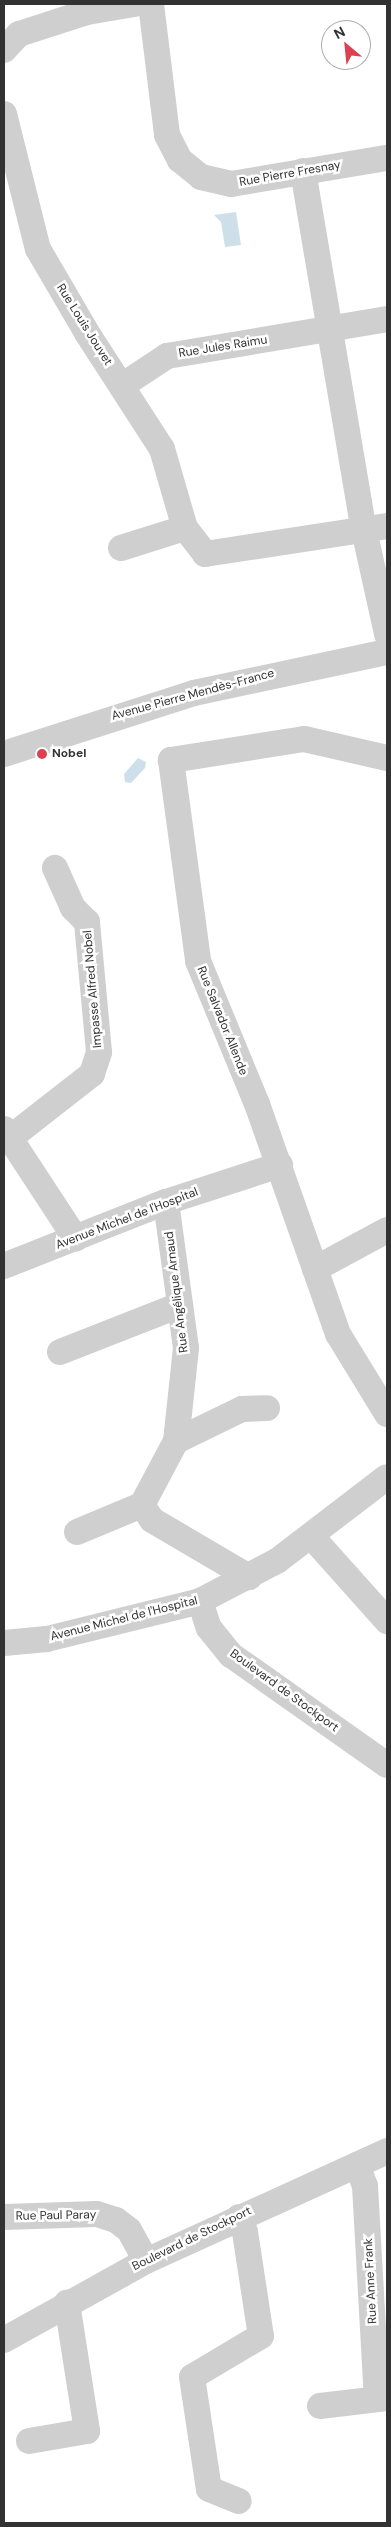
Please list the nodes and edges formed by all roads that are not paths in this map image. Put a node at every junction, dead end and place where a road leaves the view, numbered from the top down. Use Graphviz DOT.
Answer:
graph roads {
  1 [pos="134,4"];
  2 [pos="151,4"];
  3 [pos="4,50"];
  4 [pos="4,114"];
  5 [pos="387,158"];
  6 [pos="303,171"];
  7 [pos="387,319"];
  8 [pos="331,329"];
  9 [pos="122,385"];
  10 [pos="185,528"];
  11 [pos="376,528"];
  12 [pos="120,548"];
  13 [pos="387,634"];
  14 [pos="387,652"];
  15 [pos="4,754"];
  16 [pos="387,758"];
  17 [pos="55,868"];
  18 [pos="7,1133"];
  19 [pos="280,1166"];
  20 [pos="166,1202"];
  21 [pos="387,1230"];
  22 [pos="76,1239"];
  23 [pos="4,1266"];
  24 [pos="315,1269"];
  25 [pos="180,1305"];
  26 [pos="60,1352"];
  27 [pos="267,1408"];
  28 [pos="387,1414"];
  29 [pos="176,1441"];
  30 [pos="387,1478"];
  31 [pos="142,1505"];
  32 [pos="77,1532"];
  33 [pos="312,1537"];
  34 [pos="250,1576"];
  35 [pos="200,1600"];
  36 [pos="387,1621"];
  37 [pos="4,1643"];
  38 [pos="387,1765"];
  39 [pos="387,2151"];
  40 [pos="357,2165"];
  41 [pos="4,2217"];
  42 [pos="239,2217"];
  43 [pos="378,2245"];
  44 [pos="146,2261"];
  45 [pos="67,2303"];
  46 [pos="4,2340"];
  47 [pos="382,2398"];
  48 [pos="320,2406"];
  49 [pos="29,2441"];
  50 [pos="239,2501"];
  1 -- 3 [label="street"];
  2 -- 6 [label="street, Rue Pierre Fresnay"];
  4 -- 9 [label="street, Rue Louis Jouvet"];
  5 -- 6 [label="street, Rue Pierre Fresnay"];
  6 -- 8 [label="street"];
  7 -- 8 [label="street, Rue Jules Raimu"];
  8 -- 9 [label="street, Rue Jules Raimu"];
  8 -- 11 [label="street"];
  9 -- 10 [label="street, Rue Louis Jouvet"];
  10 -- 11 [label="street, Rue Louis Jouvet"];
  10 -- 12 [label="street"];
  11 -- 13 [label="street"];
  14 -- 15 [label="street, Avenue Pierre Mendès-France"];
  16 -- 19 [label="street, Rue Salvador Allende"];
  17 -- 18 [label="street, Impasse Alfred Nobel"];
  18 -- 22 [label="street"];
  19 -- 20 [label="street, Avenue Michel de l'Hospital"];
  19 -- 24 [label="street, Rue Salvador Allende"];
  20 -- 22 [label="street, Avenue Michel de l'Hospital"];
  20 -- 25 [label="street, Rue Angélique Arnaud"];
  21 -- 24 [label="street"];
  22 -- 23 [label="street, Avenue Michel de l'Hospital"];
  24 -- 28 [label="street, Rue Salvador Allende"];
  25 -- 26 [label="street"];
  25 -- 29 [label="street, Rue Angélique Arnaud"];
  27 -- 29 [label="street"];
  29 -- 31 [label="street, Rue Angélique Arnaud"];
  30 -- 33 [label="street, Avenue Michel de l'Hospital"];
  31 -- 32 [label="street"];
  31 -- 34 [label="street"];
  33 -- 34 [label="street, Avenue Michel de l'Hospital"];
  33 -- 36 [label="street"];
  34 -- 35 [label="street, Avenue Michel de l'Hospital"];
  35 -- 37 [label="street, Avenue Michel de l'Hospital"];
  35 -- 38 [label="street, Boulevard de Stockport"];
  39 -- 40 [label="street, Boulevard de Stockport"];
  40 -- 42 [label="street, Boulevard de Stockport"];
  40 -- 43 [label="street, Rue Anne Frank"];
  41 -- 44 [label="street, Rue Paul Paray"];
  42 -- 44 [label="street, Boulevard de Stockport"];
  42 -- 50 [label="street"];
  43 -- 47 [label="street, Rue Anne Frank"];
  44 -- 45 [label="street, Boulevard de Stockport"];
  45 -- 46 [label="street, Boulevard de Stockport"];
  45 -- 49 [label="street"];
  47 -- 48 [label="street, Rue Anne Frank"];
}
